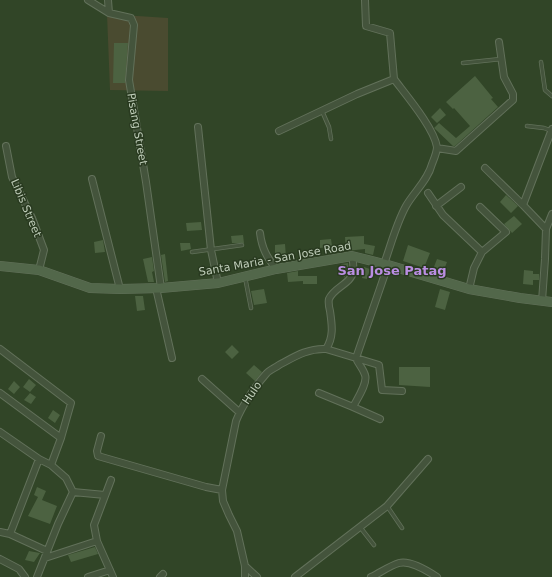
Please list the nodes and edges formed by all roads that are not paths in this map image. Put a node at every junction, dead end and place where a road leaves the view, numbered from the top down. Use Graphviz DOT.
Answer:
graph roads {
  1 [pos="88,0"];
  2 [pos="108,0"];
  3 [pos="365,0"];
  4 [pos="109,12"];
  5 [pos="499,42"];
  6 [pos="501,59"];
  7 [pos="541,62"];
  8 [pos="463,63"];
  9 [pos="394,79"];
  10 [pos="552,96"];
  11 [pos="322,111"];
  12 [pos="527,126"];
  13 [pos="198,127"];
  14 [pos="552,130"];
  15 [pos="279,131"];
  16 [pos="331,139"];
  17 [pos="6,146"];
  18 [pos="437,148"];
  19 [pos="485,168"];
  20 [pos="92,179"];
  21 [pos="461,187"];
  22 [pos="428,193"];
  23 [pos="523,205"];
  24 [pos="436,206"];
  25 [pos="480,207"];
  26 [pos="552,214"];
  27 [pos="546,229"];
  28 [pos="260,233"];
  29 [pos="242,246"];
  30 [pos="211,250"];
  31 [pos="192,252"];
  32 [pos="482,252"];
  33 [pos="552,253"];
  34 [pos="352,256"];
  35 [pos="545,259"];
  36 [pos="386,264"];
  37 [pos="1,268"];
  38 [pos="276,269"];
  39 [pos="39,270"];
  40 [pos="245,277"];
  41 [pos="218,283"];
  42 [pos="158,288"];
  43 [pos="120,289"];
  44 [pos="469,290"];
  45 [pos="542,301"];
  46 [pos="552,302"];
  47 [pos="251,308"];
  48 [pos="0,349"];
  49 [pos="326,350"];
  50 [pos="172,358"];
  51 [pos="356,358"];
  52 [pos="202,379"];
  53 [pos="402,391"];
  54 [pos="0,393"];
  55 [pos="319,393"];
  56 [pos="353,406"];
  57 [pos="239,412"];
  58 [pos="380,419"];
  59 [pos="0,432"];
  60 [pos="101,436"];
  61 [pos="61,438"];
  62 [pos="39,459"];
  63 [pos="428,459"];
  64 [pos="51,465"];
  65 [pos="111,480"];
  66 [pos="222,490"];
  67 [pos="73,492"];
  68 [pos="105,495"];
  69 [pos="387,506"];
  70 [pos="360,527"];
  71 [pos="402,528"];
  72 [pos="0,532"];
  73 [pos="10,534"];
  74 [pos="97,541"];
  75 [pos="374,545"];
  76 [pos="46,555"];
  77 [pos="0,559"];
  78 [pos="245,566"];
  79 [pos="110,570"];
  80 [pos="25,577"];
  81 [pos="37,577"];
  82 [pos="88,577"];
  83 [pos="113,577"];
  84 [pos="245,577"];
  85 [pos="256,577"];
  86 [pos="295,577"];
  87 [pos="372,577"];
  88 [pos="436,577"];
  1 -- 4 [label="street, Pisang Street"];
  2 -- 4 [label="street"];
  3 -- 9 [label="street"];
  4 -- 42 [label="street, Pisang Street"];
  5 -- 6 [label="street"];
  6 -- 8 [label="lane"];
  6 -- 18 [label="street"];
  7 -- 10 [label="lane"];
  9 -- 11 [label="street"];
  9 -- 18 [label="street"];
  11 -- 15 [label="street"];
  11 -- 16 [label="lane"];
  12 -- 14 [label="lane"];
  13 -- 30 [label="street"];
  14 -- 23 [label="street"];
  17 -- 39 [label="street, Libis Street"];
  18 -- 36 [label="street"];
  19 -- 23 [label="street"];
  20 -- 43 [label="street"];
  21 -- 24 [label="street"];
  22 -- 24 [label="street"];
  23 -- 27 [label="street"];
  24 -- 32 [label="street"];
  25 -- 32 [label="street"];
  26 -- 27 [label="street"];
  27 -- 35 [label="street"];
  28 -- 38 [label="street"];
  29 -- 30 [label="lane"];
  30 -- 31 [label="lane"];
  30 -- 41 [label="street"];
  32 -- 44 [label="street"];
  33 -- 35 [label="street"];
  34 -- 36 [label="main road, Santa Maria - San Jose Road"];
  34 -- 38 [label="main road, Santa Maria - San Jose Road"];
  34 -- 49 [label="street"];
  35 -- 45 [label="street"];
  36 -- 44 [label="main road, Santa Maria - San Jose Road"];
  36 -- 51 [label="street"];
  37 -- 39 [label="main road, Santa Maria - San Jose Road"];
  38 -- 40 [label="main road, Santa Maria - San Jose Road"];
  39 -- 43 [label="main road, Santa Maria - San Jose Road"];
  40 -- 41 [label="main road, Santa Maria - San Jose Road"];
  40 -- 47 [label="lane"];
  41 -- 42 [label="main road, Santa Maria - San Jose Road"];
  42 -- 43 [label="main road, Santa Maria - San Jose Road"];
  42 -- 50 [label="street"];
  44 -- 45 [label="main road, Santa Maria - San Jose Road"];
  45 -- 46 [label="main road, Santa Maria - San Jose Road"];
  48 -- 61 [label="street"];
  49 -- 51 [label="street, Hulo"];
  49 -- 57 [label="street, Hulo"];
  51 -- 53 [label="street, Hulo"];
  51 -- 56 [label="street"];
  52 -- 57 [label="street"];
  54 -- 61 [label="street"];
  55 -- 56 [label="street"];
  56 -- 58 [label="street"];
  57 -- 66 [label="street, Hulo"];
  59 -- 62 [label="street"];
  60 -- 66 [label="street"];
  61 -- 64 [label="street"];
  62 -- 64 [label="street"];
  62 -- 73 [label="street"];
  63 -- 69 [label="street"];
  64 -- 67 [label="street"];
  65 -- 68 [label="street"];
  66 -- 78 [label="street, Hulo"];
  67 -- 68 [label="street"];
  67 -- 76 [label="street"];
  68 -- 74 [label="street"];
  69 -- 70 [label="street"];
  69 -- 71 [label="lane"];
  70 -- 75 [label="lane"];
  70 -- 86 [label="street"];
  72 -- 73 [label="street"];
  73 -- 76 [label="street"];
  74 -- 76 [label="street"];
  74 -- 79 [label="street"];
  76 -- 81 [label="street"];
  77 -- 80 [label="street"];
  78 -- 84 [label="street, Hulo"];
  78 -- 85 [label="street"];
  79 -- 82 [label="street"];
  79 -- 83 [label="street"];
  87 -- 88 [label="street"];
}
